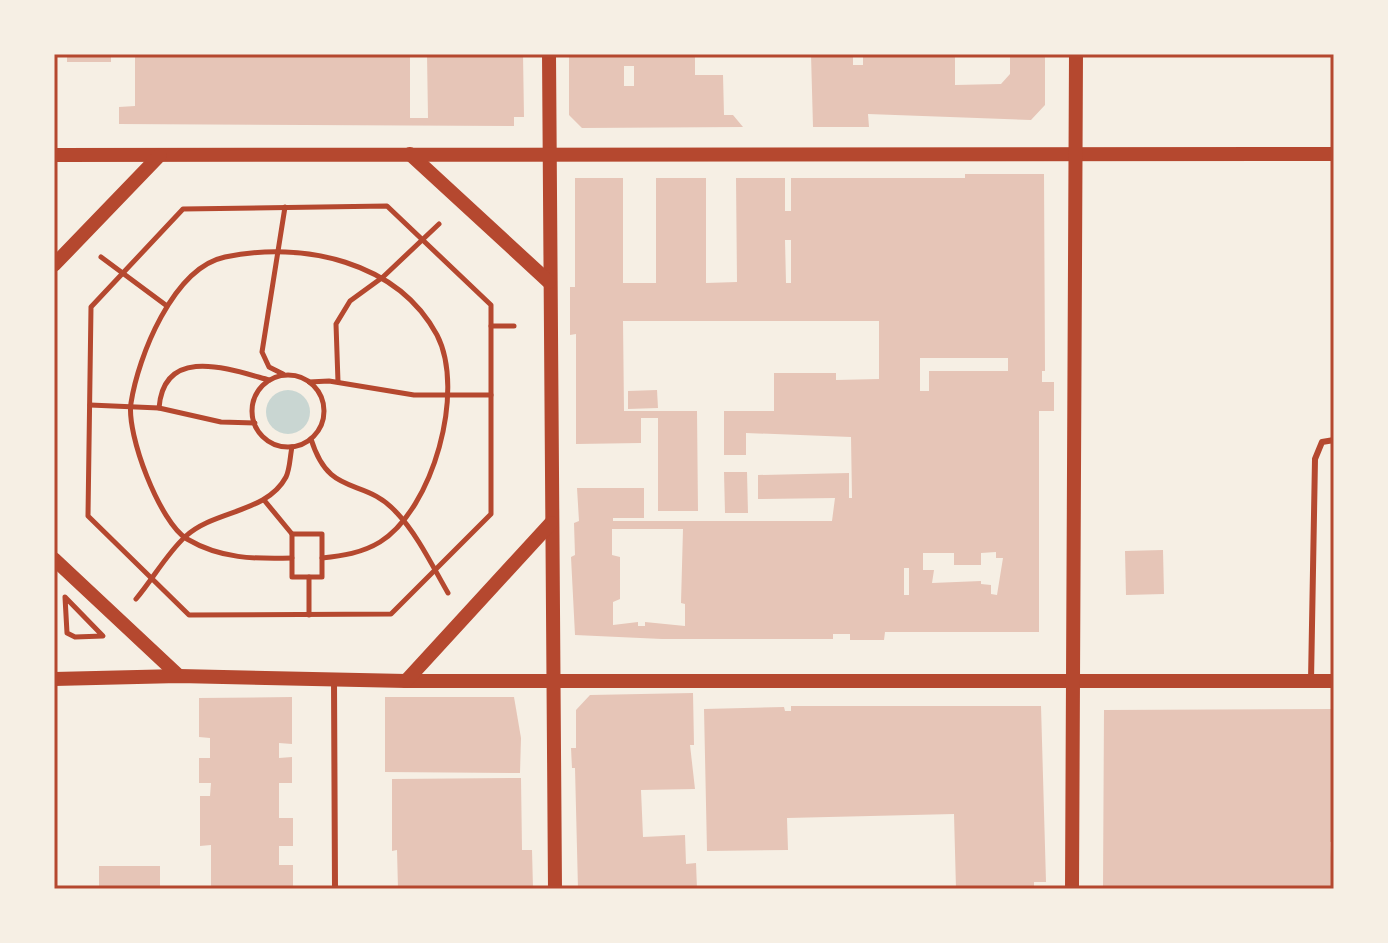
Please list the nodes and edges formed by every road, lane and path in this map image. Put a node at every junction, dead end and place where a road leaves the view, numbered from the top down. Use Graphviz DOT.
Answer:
graph roads {
  1 [pos="549,54"];
  2 [pos="1076,54"];
  3 [pos="549,152"];
  4 [pos="410,154"];
  5 [pos="1076,154"];
  6 [pos="1334,154"];
  7 [pos="54,155"];
  8 [pos="160,155"];
  9 [pos="285,207"];
  10 [pos="439,224"];
  11 [pos="423,240"];
  12 [pos="279,253"];
  13 [pos="101,257"];
  14 [pos="54,265"];
  15 [pos="121,275"];
  16 [pos="383,277"];
  17 [pos="549,282"];
  18 [pos="167,306"];
  19 [pos="491,326"];
  20 [pos="514,326"];
  21 [pos="284,375"];
  22 [pos="270,380"];
  23 [pos="309,382"];
  24 [pos="338,382"];
  25 [pos="449,395"];
  26 [pos="491,395"];
  27 [pos="90,405"];
  28 [pos="130,406"];
  29 [pos="159,408"];
  30 [pos="255,423"];
  31 [pos="311,439"];
  32 [pos="1334,440"];
  33 [pos="292,447"];
  34 [pos="264,500"];
  35 [pos="403,522"];
  36 [pos="551,523"];
  37 [pos="292,534"];
  38 [pos="184,537"];
  39 [pos="292,558"];
  40 [pos="322,558"];
  41 [pos="54,559"];
  42 [pos="435,571"];
  43 [pos="309,577"];
  44 [pos="153,580"];
  45 [pos="448,593"];
  46 [pos="136,599"];
  47 [pos="309,615"];
  48 [pos="103,636"];
  49 [pos="179,676"];
  50 [pos="54,679"];
  51 [pos="334,679"];
  52 [pos="553,680"];
  53 [pos="1073,680"];
  54 [pos="406,681"];
  55 [pos="1311,681"];
  56 [pos="1334,681"];
  57 [pos="335,889"];
  58 [pos="555,889"];
  59 [pos="1072,889"];
  1 -- 3 [label="street"];
  2 -- 5 [label="street"];
  3 -- 4 [label="street"];
  3 -- 5 [label="street"];
  3 -- 17 [label="street"];
  4 -- 8 [label="street"];
  4 -- 17 [label="street"];
  5 -- 6 [label="street"];
  5 -- 53 [label="street"];
  7 -- 8 [label="street"];
  8 -- 14 [label="street"];
  9 -- 11 [label="path"];
  9 -- 12 [label="path"];
  9 -- 15 [label="path"];
  10 -- 11 [label="path"];
  11 -- 16 [label="path"];
  11 -- 19 [label="path"];
  12 -- 16 [label="path"];
  12 -- 18 [label="path"];
  12 -- 21 [label="path"];
  13 -- 15 [label="path"];
  15 -- 18 [label="path"];
  15 -- 27 [label="path"];
  16 -- 24 [label="path"];
  16 -- 25 [label="path"];
  17 -- 36 [label="street"];
  18 -- 28 [label="path"];
  19 -- 20 [label="path"];
  19 -- 26 [label="path"];
  21 -- 22 [label="path"];
  21 -- 23 [label="path"];
  22 -- 29 [label="path"];
  22 -- 30 [label="path"];
  23 -- 24 [label="path"];
  23 -- 31 [label="path"];
  24 -- 25 [label="path"];
  25 -- 26 [label="path"];
  25 -- 35 [label="path"];
  26 -- 42 [label="path"];
  27 -- 28 [label="path"];
  27 -- 44 [label="path"];
  28 -- 29 [label="path"];
  28 -- 38 [label="path"];
  29 -- 30 [label="path"];
  30 -- 33 [label="path"];
  31 -- 33 [label="path"];
  31 -- 35 [label="path"];
  32 -- 55 [label="lane"];
  33 -- 34 [label="path"];
  34 -- 37 [label="path"];
  34 -- 38 [label="path"];
  35 -- 40 [label="path"];
  35 -- 42 [label="path"];
  36 -- 52 [label="street"];
  36 -- 54 [label="street"];
  37 -- 39 [label="path"];
  37 -- 40 [label="path"];
  38 -- 39 [label="path"];
  38 -- 44 [label="path"];
  39 -- 43 [label="path"];
  40 -- 43 [label="path"];
  41 -- 49 [label="street"];
  42 -- 45 [label="path"];
  42 -- 47 [label="path"];
  43 -- 47 [label="path"];
  44 -- 46 [label="path"];
  44 -- 47 [label="path"];
  48 -- 48 [label="path"];
  49 -- 50 [label="street"];
  49 -- 51 [label="street"];
  51 -- 54 [label="street"];
  51 -- 57 [label="lane"];
  52 -- 53 [label="street"];
  52 -- 54 [label="street"];
  52 -- 58 [label="street"];
  53 -- 55 [label="street"];
  53 -- 59 [label="street"];
  55 -- 56 [label="street"];
}
